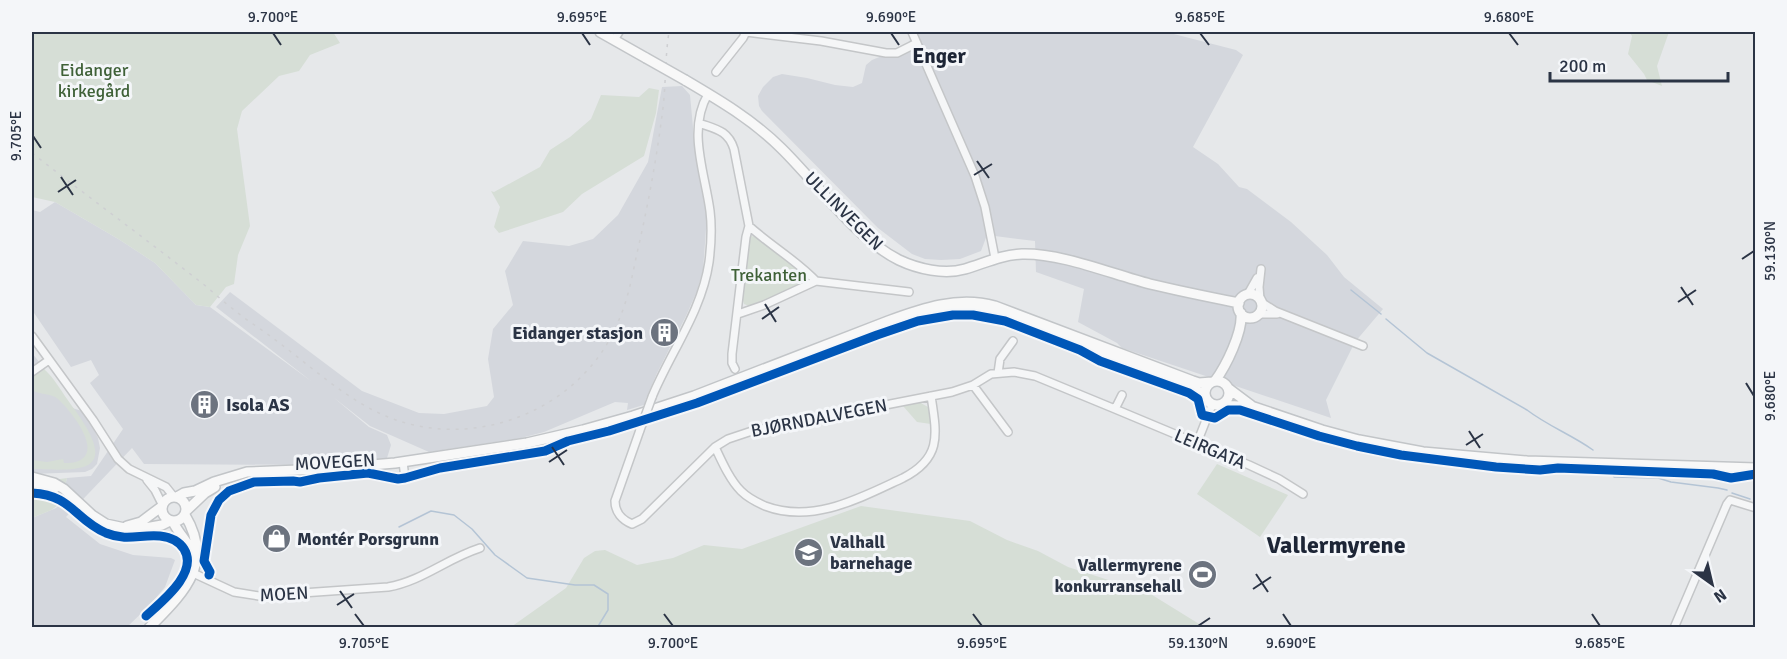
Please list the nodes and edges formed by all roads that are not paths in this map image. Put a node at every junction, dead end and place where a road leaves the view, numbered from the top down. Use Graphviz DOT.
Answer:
graph roads {
  1 [pos="600,32"];
  2 [pos="746,32"];
  3 [pos="823,32"];
  4 [pos="912,32"];
  5 [pos="616,36"];
  6 [pos="820,42"];
  7 [pos="917,43"];
  8 [pos="716,72"];
  9 [pos="708,94"];
  10 [pos="699,123"];
  11 [pos="749,226"];
  12 [pos="995,258"];
  13 [pos="816,281"];
  14 [pos="909,292"];
  15 [pos="1248,294"];
  16 [pos="1260,300"];
  17 [pos="986,307"];
  18 [pos="1240,308"];
  19 [pos="738,314"];
  20 [pos="1285,315"];
  21 [pos="1255,316"];
  22 [pos="32,336"];
  23 [pos="1013,341"];
  24 [pos="1363,346"];
  25 [pos="49,360"];
  26 [pos="735,369"];
  27 [pos="32,372"];
  28 [pos="998,373"];
  29 [pos="1213,382"];
  30 [pos="973,386"];
  31 [pos="1227,387"];
  32 [pos="1122,394"];
  33 [pos="931,396"];
  34 [pos="1213,403"];
  35 [pos="1254,407"];
  36 [pos="1115,409"];
  37 [pos="1008,432"];
  38 [pos="1197,443"];
  39 [pos="715,447"];
  40 [pos="535,453"];
  41 [pos="403,462"];
  42 [pos="1755,468"];
  43 [pos="32,477"];
  44 [pos="146,478"];
  45 [pos="226,478"];
  46 [pos="32,486"];
  47 [pos="1303,494"];
  48 [pos="73,496"];
  49 [pos="176,497"];
  50 [pos="162,506"];
  51 [pos="1755,508"];
  52 [pos="185,513"];
  53 [pos="171,521"];
  54 [pos="122,527"];
  55 [pos="480,548"];
  56 [pos="195,557"];
  57 [pos="193,573"];
  58 [pos="148,627"];
  59 [pos="1674,627"];
  1 -- 5 [label="main road"];
  2 -- 6 [label="street"];
  2 -- 8 [label="street"];
  3 -- 6 [label="street"];
  4 -- 7 [label="street"];
  5 -- 9 [label="main road, ULLINVEGEN, bridge"];
  6 -- 7 [label="street"];
  7 -- 12 [label="street"];
  9 -- 10 [label="street"];
  9 -- 12 [label="main road, ULLINVEGEN"];
  10 -- 11 [label="street"];
  10 -- 39 [label="street, BJØRNDALVEGEN, bridge"];
  11 -- 13 [label="street"];
  11 -- 19 [label="street"];
  12 -- 18 [label="main road, ULLINVEGEN"];
  13 -- 14 [label="street"];
  13 -- 19 [label="street"];
  15 -- 16 [label="main road"];
  15 -- 16 [label="street"];
  15 -- 18 [label="main road"];
  16 -- 20 [label="street"];
  16 -- 21 [label="main road"];
  17 -- 29 [label="main road"];
  17 -- 34 [label="main road"];
  17 -- 41 [label="main road, MOVEGEN"];
  18 -- 21 [label="main road, ULLINVEGEN"];
  18 -- 29 [label="main road"];
  19 -- 26 [label="street"];
  20 -- 21 [label="street, ULLINVEGEN"];
  20 -- 24 [label="street"];
  21 -- 31 [label="main road"];
  22 -- 25 [label="street"];
  23 -- 28 [label="street"];
  25 -- 27 [label="street"];
  25 -- 44 [label="street"];
  28 -- 30 [label="street, BJØRNDALVEGEN"];
  28 -- 36 [label="street, LEIRGATA"];
  29 -- 31 [label="main road"];
  29 -- 34 [label="main road"];
  30 -- 33 [label="street, BJØRNDALVEGEN"];
  30 -- 37 [label="street"];
  31 -- 34 [label="main road"];
  31 -- 35 [label="main road"];
  32 -- 36 [label="street"];
  33 -- 39 [label="street, BJØRNDALVEGEN"];
  33 -- 39 [label="street"];
  34 -- 35 [label="main road"];
  34 -- 38 [label="street"];
  35 -- 42 [label="main road"];
  36 -- 38 [label="street, LEIRGATA"];
  38 -- 47 [label="street, LEIRGATA"];
  40 -- 41 [label="street"];
  41 -- 45 [label="main road, MOVEGEN"];
  43 -- 48 [label="main road"];
  44 -- 49 [label="street"];
  44 -- 50 [label="street"];
  45 -- 49 [label="main road, MOVEGEN"];
  45 -- 52 [label="main road, MOVEGEN"];
  46 -- 48 [label="main road"];
  48 -- 54 [label="main road"];
  49 -- 50 [label="main road"];
  49 -- 52 [label="main road"];
  50 -- 53 [label="main road"];
  50 -- 54 [label="main road"];
  51 -- 59 [label="street"];
  52 -- 53 [label="main road"];
  52 -- 56 [label="main road"];
  53 -- 54 [label="main road"];
  53 -- 56 [label="main road"];
  55 -- 57 [label="street, MOEN"];
  56 -- 57 [label="main road"];
  57 -- 58 [label="main road"];
}
